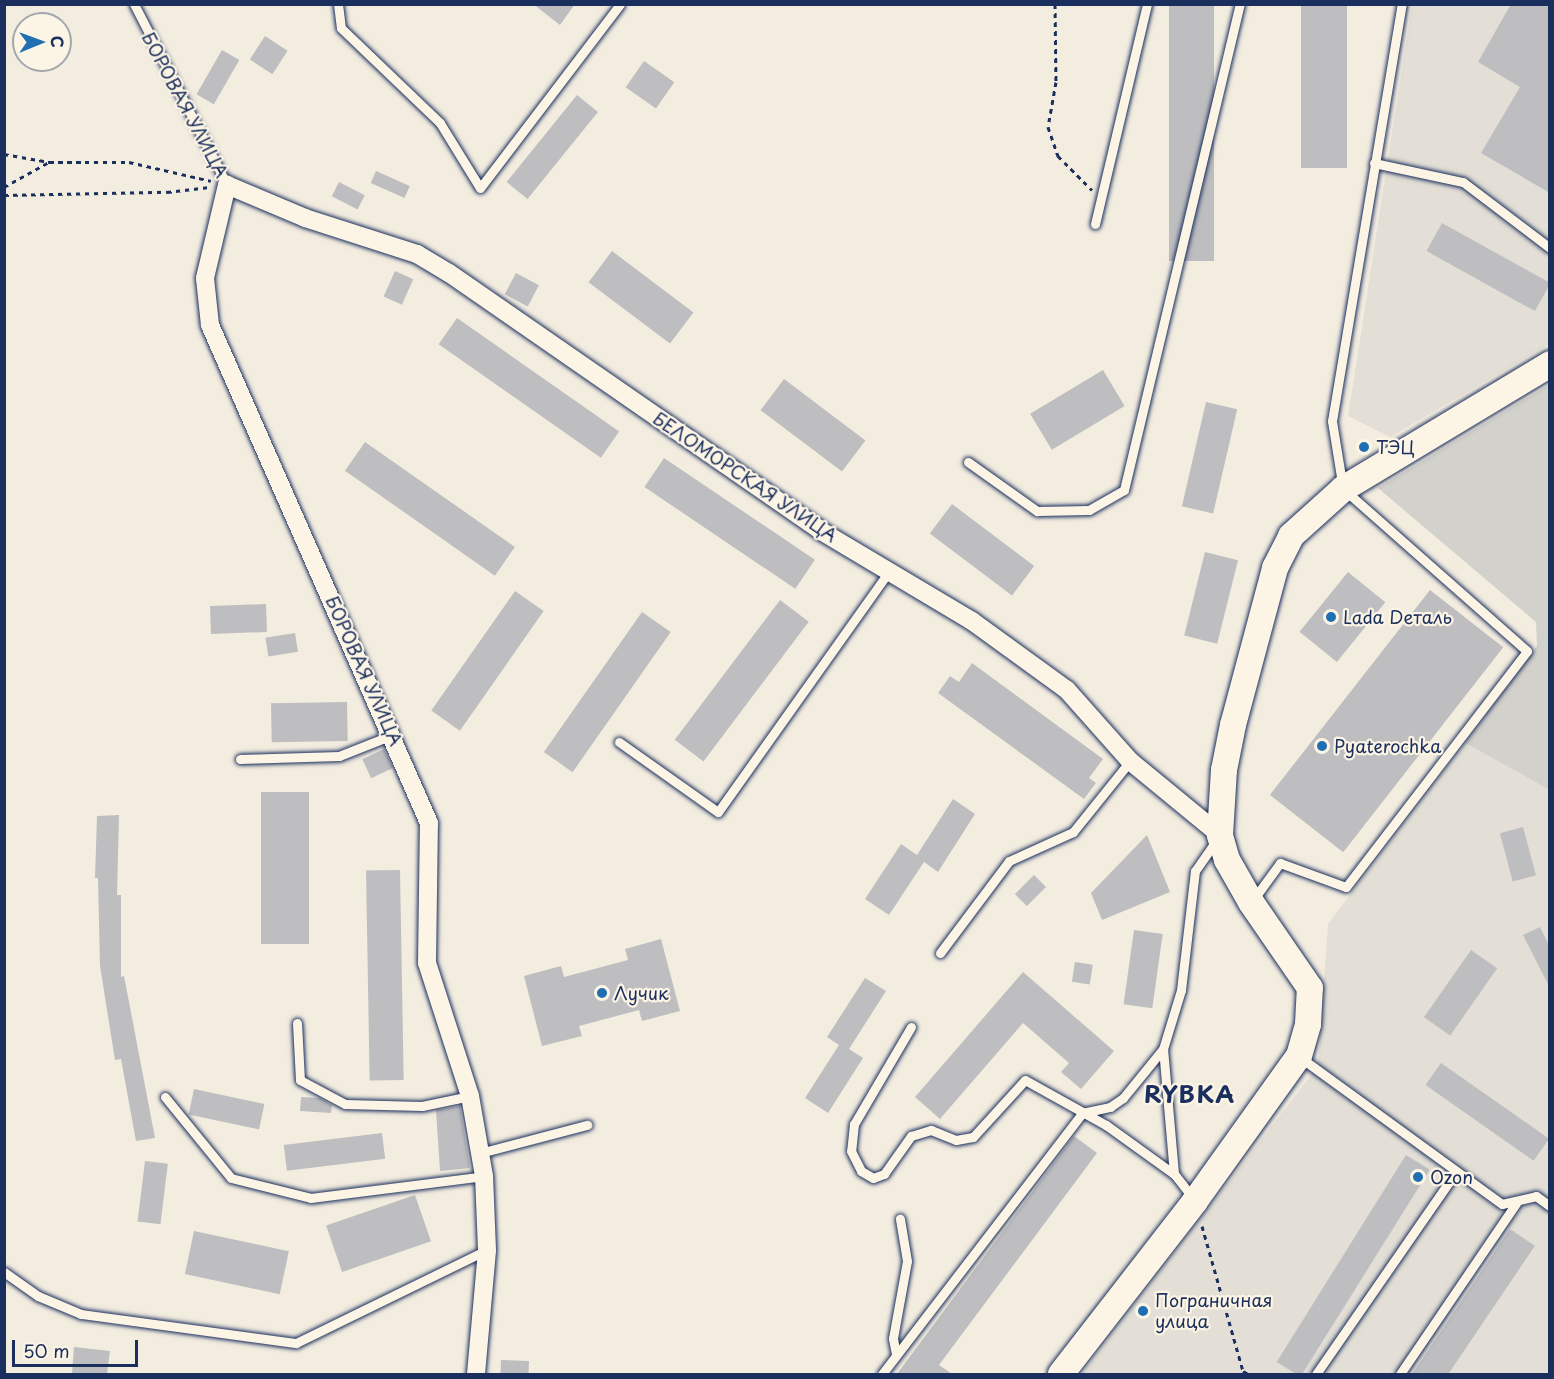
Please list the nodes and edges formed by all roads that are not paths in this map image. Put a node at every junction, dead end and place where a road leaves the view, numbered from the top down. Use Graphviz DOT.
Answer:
graph roads {
  1 [pos="134,4"];
  2 [pos="338,4"];
  3 [pos="620,4"];
  4 [pos="1147,4"];
  5 [pos="1240,4"];
  6 [pos="1402,4"];
  7 [pos="1374,164"];
  8 [pos="227,185"];
  9 [pos="1095,224"];
  10 [pos="1550,248"];
  11 [pos="1550,364"];
  12 [pos="968,462"];
  13 [pos="1343,489"];
  14 [pos="890,570"];
  15 [pos="392,735"];
  16 [pos="619,742"];
  17 [pos="240,759"];
  18 [pos="1130,760"];
  19 [pos="1220,835"];
  20 [pos="1251,902"];
  21 [pos="940,953"];
  22 [pos="297,1023"];
  23 [pos="911,1027"];
  24 [pos="1163,1049"];
  25 [pos="1299,1056"];
  26 [pos="470,1096"];
  27 [pos="165,1097"];
  28 [pos="1082,1113"];
  29 [pos="587,1125"];
  30 [pos="480,1153"];
  31 [pos="1455,1173"];
  32 [pos="1174,1174"];
  33 [pos="484,1176"];
  34 [pos="1195,1201"];
  35 [pos="1517,1202"];
  36 [pos="1550,1206"];
  37 [pos="900,1219"];
  38 [pos="487,1250"];
  39 [pos="4,1272"];
  40 [pos="896,1354"];
  41 [pos="476,1374"];
  42 [pos="882,1374"];
  43 [pos="1061,1374"];
  44 [pos="1316,1374"];
  45 [pos="1400,1374"];
  1 -- 8 [label="lane, БОРОВАЯ УЛИЦА"];
  2 -- 3 [label="lane"];
  4 -- 9 [label="lane"];
  5 -- 12 [label="lane"];
  6 -- 7 [label="lane"];
  7 -- 10 [label="lane"];
  7 -- 13 [label="lane"];
  8 -- 14 [label="street, БЕЛОМОРСКАЯ УЛИЦА"];
  8 -- 15 [label="street, БОРОВАЯ УЛИЦА"];
  11 -- 13 [label="main road"];
  13 -- 19 [label="main road"];
  13 -- 20 [label="lane"];
  14 -- 16 [label="lane"];
  14 -- 18 [label="street, БЕЛОМОРСКАЯ УЛИЦА"];
  15 -- 17 [label="lane"];
  15 -- 26 [label="street, БОРОВАЯ УЛИЦА"];
  18 -- 19 [label="street, БЕЛОМОРСКАЯ УЛИЦА"];
  18 -- 21 [label="lane"];
  19 -- 20 [label="main road"];
  19 -- 24 [label="lane"];
  20 -- 25 [label="main road"];
  22 -- 26 [label="lane"];
  23 -- 28 [label="lane"];
  24 -- 28 [label="lane"];
  24 -- 32 [label="lane"];
  25 -- 31 [label="lane"];
  25 -- 34 [label="main road"];
  26 -- 30 [label="street, БОРОВАЯ УЛИЦА"];
  27 -- 33 [label="lane"];
  28 -- 32 [label="lane"];
  28 -- 40 [label="lane"];
  29 -- 30 [label="lane"];
  30 -- 33 [label="street, БОРОВАЯ УЛИЦА"];
  31 -- 35 [label="lane"];
  31 -- 44 [label="lane"];
  32 -- 34 [label="lane"];
  33 -- 38 [label="street, БОРОВАЯ УЛИЦА"];
  34 -- 43 [label="main road"];
  35 -- 36 [label="lane"];
  35 -- 45 [label="lane"];
  37 -- 40 [label="lane"];
  38 -- 39 [label="lane"];
  38 -- 41 [label="street, БОРОВАЯ УЛИЦА"];
  40 -- 42 [label="lane"];
}
